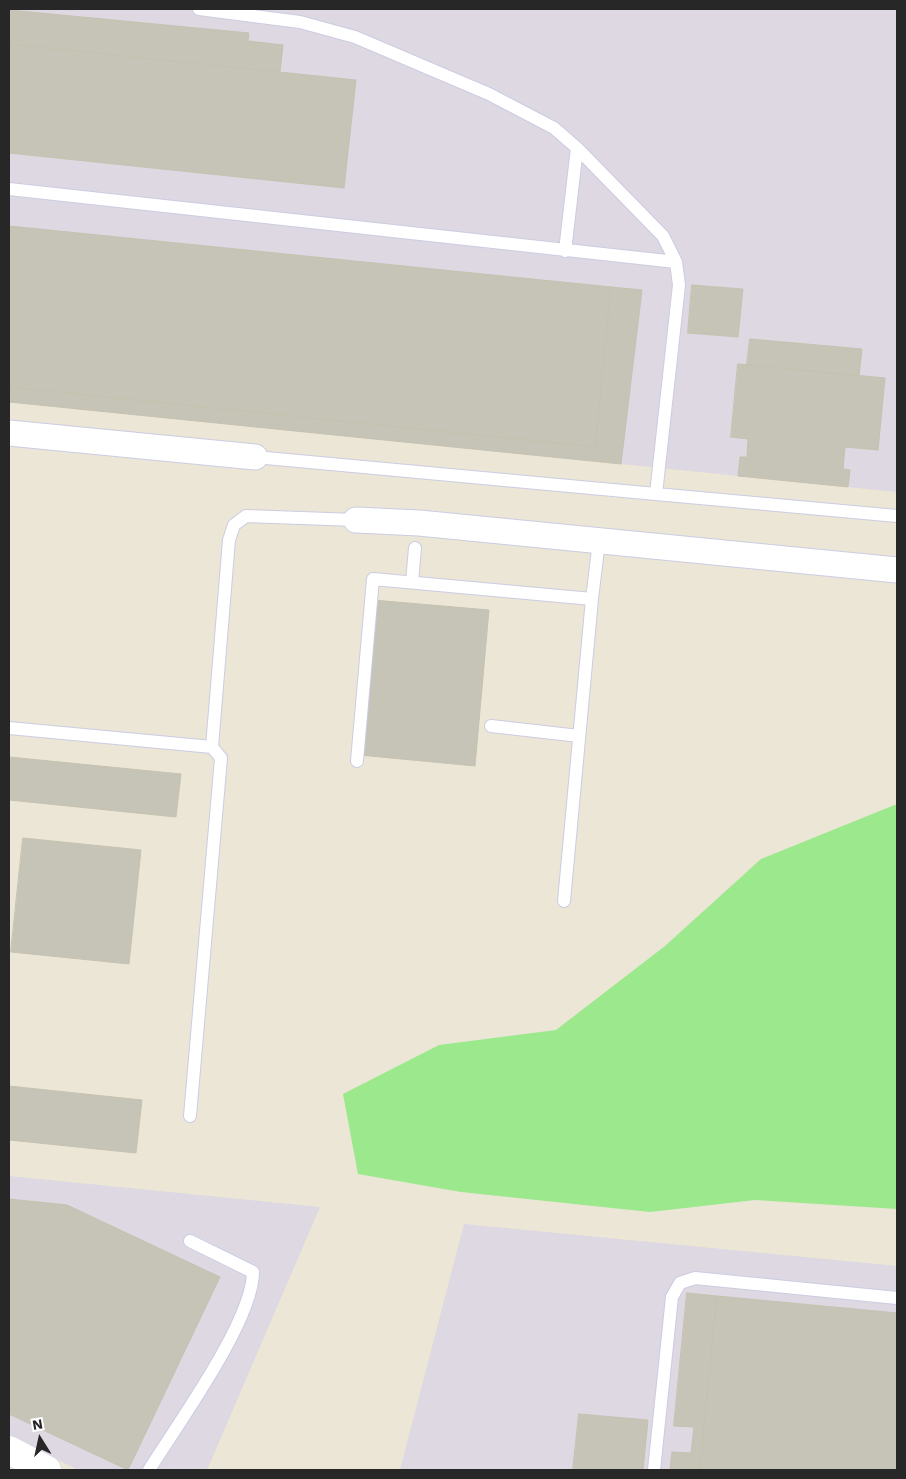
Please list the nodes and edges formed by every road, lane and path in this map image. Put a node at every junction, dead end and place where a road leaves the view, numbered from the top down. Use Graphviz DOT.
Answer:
graph roads {
  1 [pos="199,9"];
  2 [pos="578,148"];
  3 [pos="9,189"];
  4 [pos="565,251"];
  5 [pos="676,262"];
  6 [pos="9,433"];
  7 [pos="255,456"];
  8 [pos="656,494"];
  9 [pos="897,516"];
  10 [pos="356,520"];
  11 [pos="599,540"];
  12 [pos="415,548"];
  13 [pos="897,570"];
  14 [pos="412,582"];
  15 [pos="592,599"];
  16 [pos="491,726"];
  17 [pos="9,728"];
  18 [pos="579,736"];
  19 [pos="212,747"];
  20 [pos="357,760"];
  21 [pos="564,901"];
  22 [pos="190,1116"];
  23 [pos="190,1241"];
  24 [pos="897,1298"];
  25 [pos="9,1450"];
  26 [pos="47,1470"];
  27 [pos="149,1470"];
  28 [pos="654,1470"];
  1 -- 2 [label="lane"];
  2 -- 4 [label="lane"];
  2 -- 5 [label="lane"];
  3 -- 4 [label="lane"];
  4 -- 5 [label="lane"];
  5 -- 8 [label="lane"];
  6 -- 7 [label="street"];
  7 -- 8 [label="lane"];
  8 -- 9 [label="lane"];
  10 -- 11 [label="street"];
  10 -- 19 [label="lane"];
  11 -- 13 [label="street"];
  11 -- 15 [label="lane"];
  12 -- 14 [label="lane"];
  14 -- 15 [label="lane"];
  14 -- 20 [label="lane"];
  15 -- 18 [label="lane"];
  16 -- 18 [label="lane"];
  17 -- 19 [label="lane"];
  18 -- 21 [label="lane"];
  19 -- 22 [label="lane"];
  23 -- 27 [label="lane"];
  24 -- 28 [label="lane"];
  25 -- 26 [label="main road"];
}
